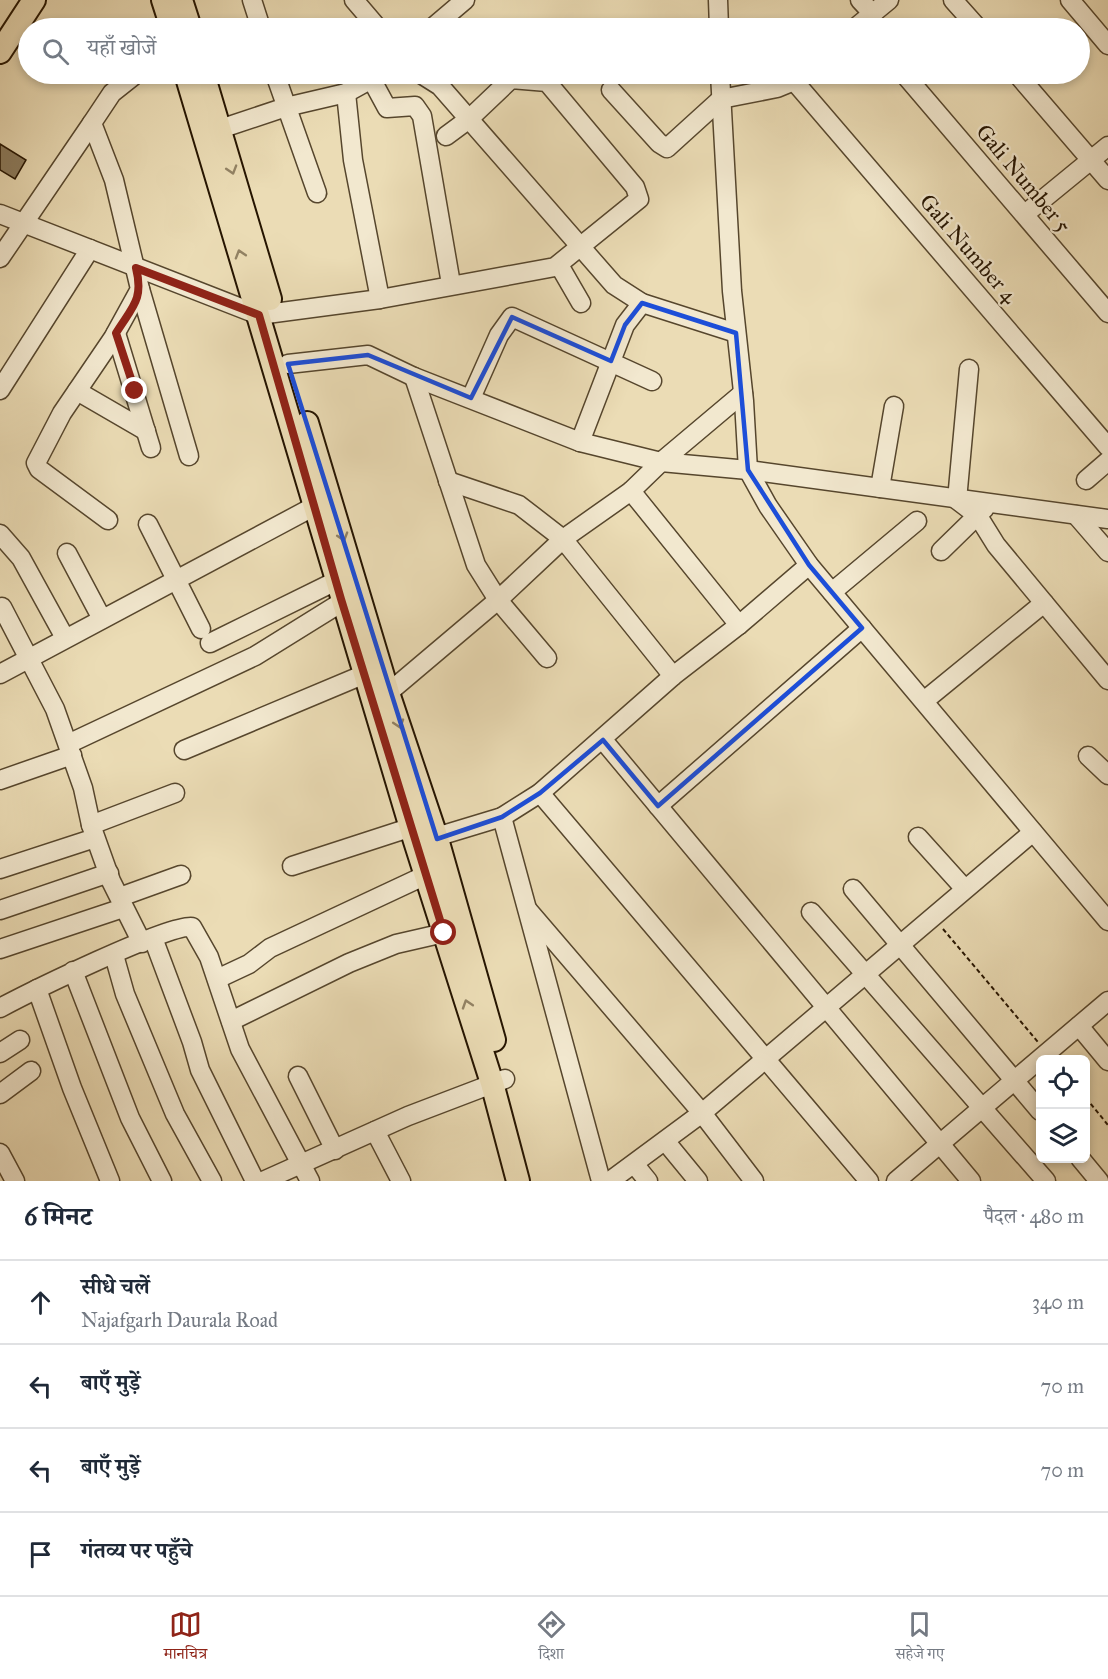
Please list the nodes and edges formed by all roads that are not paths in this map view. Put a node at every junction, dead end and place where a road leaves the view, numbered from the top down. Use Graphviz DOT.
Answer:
graph roads {
  1 [pos="15,0"];
  2 [pos="34,0"];
  3 [pos="163,0"];
  4 [pos="181,0"];
  5 [pos="252,0"];
  6 [pos="354,0"];
  7 [pos="465,0"];
  8 [pos="718,0"];
  9 [pos="860,0"];
  10 [pos="889,0"];
  11 [pos="953,0"];
  12 [pos="1070,0"];
  13 [pos="22,18"];
  14 [pos="169,18"];
  15 [pos="187,18"];
  16 [pos="258,18"];
  17 [pos="369,18"];
  18 [pos="444,18"];
  19 [pos="719,18"];
  20 [pos="862,18"];
  21 [pos="870,18"];
  22 [pos="969,18"];
  23 [pos="1087,18"];
  24 [pos="1090,21"];
  25 [pos="0,23"];
  26 [pos="18,24"];
  27 [pos="1106,38"];
  28 [pos="0,52"];
  29 [pos="123,84"];
  30 [pos="189,84"];
  31 [pos="206,84"];
  32 [pos="278,84"];
  33 [pos="361,84"];
  34 [pos="374,84"];
  35 [pos="437,84"];
  36 [pos="507,84"];
  37 [pos="549,84"];
  38 [pos="720,84"];
  39 [pos="785,84"];
  40 [pos="805,84"];
  41 [pos="913,84"];
  42 [pos="1026,84"];
  43 [pos="611,90"];
  44 [pos="346,93"];
  45 [pos="721,99"];
  46 [pos="286,107"];
  47 [pos="469,119"];
  48 [pos="92,123"];
  49 [pos="220,129"];
  50 [pos="446,136"];
  51 [pos="1108,146"];
  52 [pos="1091,160"];
  53 [pos="1108,180"];
  54 [pos="317,193"];
  55 [pos="0,214"];
  56 [pos="1025,214"];
  57 [pos="23,223"];
  58 [pos="579,245"];
  59 [pos="90,249"];
  60 [pos="0,258"];
  61 [pos="560,265"];
  62 [pos="136,268"];
  63 [pos="451,284"];
  64 [pos="140,290"];
  65 [pos="380,299"];
  66 [pos="581,303"];
  67 [pos="642,303"];
  68 [pos="1108,313"];
  69 [pos="267,314"];
  70 [pos="116,333"];
  71 [pos="736,333"];
  72 [pos="611,361"];
  73 [pos="288,364"];
  74 [pos="969,369"];
  75 [pos="414,377"];
  76 [pos="652,381"];
  77 [pos="0,390"];
  78 [pos="76,391"];
  79 [pos="743,393"];
  80 [pos="471,398"];
  81 [pos="894,406"];
  82 [pos="580,442"];
  83 [pos="1108,447"];
  84 [pos="189,456"];
  85 [pos="1108,461"];
  86 [pos="661,462"];
  87 [pos="748,470"];
  88 [pos="1086,480"];
  89 [pos="448,481"];
  90 [pos="880,488"];
  91 [pos="631,491"];
  92 [pos="957,500"];
  93 [pos="323,502"];
  94 [pos="983,510"];
  95 [pos="1076,515"];
  96 [pos="1108,519"];
  97 [pos="108,520"];
  98 [pos="916,520"];
  99 [pos="148,524"];
  100 [pos="0,534"];
  101 [pos="563,539"];
  102 [pos="941,551"];
  103 [pos="1108,552"];
  104 [pos="67,554"];
  105 [pos="809,565"];
  106 [pos="176,579"];
  107 [pos="339,591"];
  108 [pos="832,592"];
  109 [pos="498,600"];
  110 [pos="1044,603"];
  111 [pos="2,607"];
  112 [pos="102,619"];
  113 [pos="739,625"];
  114 [pos="862,628"];
  115 [pos="65,638"];
  116 [pos="28,658"];
  117 [pos="547,658"];
  118 [pos="0,674"];
  119 [pos="364,674"];
  120 [pos="673,676"];
  121 [pos="1108,680"];
  122 [pos="388,693"];
  123 [pos="924,701"];
  124 [pos="603,740"];
  125 [pos="70,749"];
  126 [pos="184,750"];
  127 [pos="1088,756"];
  128 [pos="1108,775"];
  129 [pos="0,780"];
  130 [pos="175,793"];
  131 [pos="540,793"];
  132 [pos="658,806"];
  133 [pos="502,817"];
  134 [pos="93,831"];
  135 [pos="1033,832"];
  136 [pos="421,836"];
  137 [pos="918,837"];
  138 [pos="292,866"];
  139 [pos="0,869"];
  140 [pos="109,873"];
  141 [pos="181,875"];
  142 [pos="426,875"];
  143 [pos="964,888"];
  144 [pos="854,889"];
  145 [pos="121,902"];
  146 [pos="525,906"];
  147 [pos="0,910"];
  148 [pos="811,912"];
  149 [pos="1108,921"];
  150 [pos="444,933"];
  151 [pos="148,941"];
  152 [pos="899,943"];
  153 [pos="0,949"];
  154 [pos="114,955"];
  155 [pos="74,971"];
  156 [pos="866,973"];
  157 [pos="217,979"];
  158 [pos="37,989"];
  159 [pos="1108,1001"];
  160 [pos="826,1005"];
  161 [pos="0,1008"];
  162 [pos="231,1021"];
  163 [pos="1079,1026"];
  164 [pos="20,1040"];
  165 [pos="0,1053"];
  166 [pos="765,1059"];
  167 [pos="1108,1061"];
  168 [pos="31,1071"];
  169 [pos="298,1076"];
  170 [pos="498,1081"];
  171 [pos="1015,1081"];
  172 [pos="0,1094"];
  173 [pos="983,1108"];
  174 [pos="1039,1109"];
  175 [pos="702,1113"];
  176 [pos="375,1131"];
  177 [pos="666,1142"];
  178 [pos="941,1143"];
  179 [pos="335,1150"];
  180 [pos="0,1153"];
  181 [pos="1084,1163"];
  182 [pos="635,1165"];
  183 [pos="306,1173"];
  184 [pos="8,1175"];
  185 [pos="110,1181"];
  186 [pos="162,1181"];
  187 [pos="212,1181"];
  188 [pos="255,1181"];
  189 [pos="263,1181"];
  190 [pos="401,1181"];
  191 [pos="518,1181"];
  192 [pos="534,1181"];
  193 [pos="601,1181"];
  194 [pos="610,1181"];
  195 [pos="648,1181"];
  196 [pos="698,1181"];
  197 [pos="754,1181"];
  198 [pos="869,1181"];
  199 [pos="896,1181"];
  200 [pos="970,1181"];
  201 [pos="1046,1181"];
  202 [pos="1099,1181"];
  1 -- 25 [label="main road"];
  2 -- 13 [label="main road"];
  3 -- 14 [label="main road"];
  4 -- 15 [label="main road"];
  5 -- 16 [label="street"];
  6 -- 17 [label="street"];
  7 -- 18 [label="street"];
  8 -- 19 [label="street"];
  9 -- 20 [label="street"];
  10 -- 21 [label="street"];
  11 -- 22 [label="street"];
  12 -- 23 [label="street"];
  24 -- 27 [label="street"];
  26 -- 28 [label="main road"];
  29 -- 48 [label="street"];
  69 -- 30 [label="main road, one-way"];
  31 -- 49 [label="main road"];
  32 -- 46 [label="street"];
  33 -- 44 [label="street"];
  34 -- 63 [label="street"];
  35 -- 47 [label="street"];
  36 -- 47 [label="street"];
  37 -- 58 [label="street"];
  38 -- 45 [label="street"];
  39 -- 45 [label="street"];
  40 -- 83 [label="street, Gali Number 4"];
  41 -- 56 [label="street, Gali Number 5"];
  42 -- 52 [label="street"];
  43 -- 45 [label="street"];
  44 -- 46 [label="street"];
  44 -- 65 [label="street"];
  45 -- 71 [label="street"];
  46 -- 49 [label="street"];
  46 -- 54 [label="street"];
  47 -- 50 [label="street"];
  47 -- 58 [label="street"];
  48 -- 57 [label="street"];
  48 -- 62 [label="street"];
  49 -- 69 [label="main road, one-way"];
  51 -- 52 [label="street"];
  52 -- 53 [label="street"];
  52 -- 56 [label="street"];
  55 -- 57 [label="street"];
  56 -- 68 [label="street, Gali Number 5"];
  57 -- 59 [label="street"];
  57 -- 60 [label="street"];
  58 -- 61 [label="street"];
  58 -- 67 [label="street"];
  59 -- 62 [label="street"];
  59 -- 77 [label="street"];
  61 -- 63 [label="street"];
  61 -- 66 [label="street"];
  62 -- 64 [label="street"];
  62 -- 69 [label="street"];
  63 -- 65 [label="street"];
  64 -- 70 [label="street"];
  64 -- 84 [label="street"];
  65 -- 69 [label="street"];
  67 -- 71 [label="street"];
  67 -- 72 [label="street"];
  69 -- 73 [label="main road"];
  69 -- 93 [label="main road"];
  70 -- 78 [label="street"];
  70 -- 78 [label="street"];
  71 -- 79 [label="street"];
  72 -- 76 [label="street"];
  72 -- 80 [label="street"];
  72 -- 82 [label="street"];
  73 -- 75 [label="street"];
  73 -- 93 [label="main road"];
  74 -- 92 [label="street"];
  75 -- 80 [label="street"];
  75 -- 89 [label="street"];
  78 -- 97 [label="street"];
  79 -- 86 [label="street"];
  79 -- 87 [label="street"];
  80 -- 82 [label="street"];
  81 -- 90 [label="street"];
  82 -- 86 [label="street"];
  85 -- 88 [label="street"];
  86 -- 87 [label="street"];
  86 -- 91 [label="street"];
  87 -- 90 [label="street"];
  87 -- 105 [label="street"];
  89 -- 101 [label="street"];
  89 -- 109 [label="street"];
  90 -- 92 [label="street"];
  91 -- 101 [label="street"];
  91 -- 113 [label="street"];
  92 -- 94 [label="street"];
  93 -- 106 [label="street"];
  93 -- 107 [label="main road"];
  93 -- 122 [label="main road, one-way"];
  94 -- 95 [label="street"];
  94 -- 102 [label="street"];
  94 -- 110 [label="street"];
  95 -- 96 [label="street"];
  95 -- 103 [label="street"];
  98 -- 108 [label="street"];
  99 -- 106 [label="street"];
  100 -- 115 [label="street"];
  101 -- 109 [label="street"];
  101 -- 120 [label="street"];
  104 -- 112 [label="street"];
  105 -- 108 [label="street"];
  105 -- 113 [label="street"];
  106 -- 107 [label="street"];
  106 -- 112 [label="street"];
  107 -- 119 [label="main road"];
  107 -- 125 [label="street"];
  108 -- 114 [label="street"];
  109 -- 117 [label="street"];
  109 -- 122 [label="street"];
  110 -- 121 [label="street"];
  110 -- 123 [label="street"];
  111 -- 116 [label="street"];
  112 -- 115 [label="street"];
  113 -- 120 [label="street"];
  114 -- 123 [label="street"];
  114 -- 132 [label="street"];
  115 -- 116 [label="street"];
  116 -- 118 [label="street"];
  116 -- 125 [label="street"];
  119 -- 126 [label="street"];
  119 -- 136 [label="main road"];
  120 -- 124 [label="street"];
  122 -- 136 [label="main road, one-way"];
  123 -- 135 [label="street"];
  124 -- 131 [label="street"];
  124 -- 132 [label="street"];
  125 -- 129 [label="street"];
  125 -- 134 [label="street"];
  127 -- 128 [label="street"];
  130 -- 134 [label="street"];
  131 -- 133 [label="street"];
  131 -- 166 [label="street"];
  132 -- 160 [label="street"];
  133 -- 136 [label="street"];
  133 -- 146 [label="street"];
  134 -- 139 [label="street"];
  134 -- 140 [label="street"];
  135 -- 143 [label="street"];
  135 -- 149 [label="street"];
  136 -- 138 [label="street"];
  136 -- 142 [label="main road"];
  136 -- 170 [label="main road"];
  137 -- 143 [label="street"];
  140 -- 145 [label="street"];
  140 -- 147 [label="street"];
  141 -- 145 [label="street"];
  142 -- 150 [label="main road"];
  142 -- 157 [label="street"];
  143 -- 152 [label="street"];
  144 -- 152 [label="street"];
  145 -- 151 [label="street"];
  145 -- 153 [label="street"];
  146 -- 175 [label="street"];
  146 -- 193 [label="street"];
  148 -- 156 [label="street"];
  150 -- 162 [label="street"];
  170 -- 150 [label="main road, one-way"];
  151 -- 154 [label="street"];
  151 -- 157 [label="street"];
  151 -- 188 [label="street"];
  152 -- 156 [label="street"];
  152 -- 171 [label="street"];
  154 -- 155 [label="street"];
  154 -- 187 [label="street"];
  155 -- 158 [label="street"];
  155 -- 186 [label="street"];
  156 -- 160 [label="street"];
  156 -- 173 [label="street"];
  157 -- 162 [label="street"];
  158 -- 161 [label="street"];
  158 -- 185 [label="street"];
  159 -- 163 [label="street"];
  160 -- 166 [label="street"];
  160 -- 178 [label="street"];
  162 -- 183 [label="street"];
  163 -- 167 [label="street"];
  163 -- 171 [label="street"];
  164 -- 165 [label="street"];
  166 -- 175 [label="street"];
  166 -- 198 [label="street"];
  168 -- 172 [label="street"];
  169 -- 179 [label="street"];
  170 -- 176 [label="street"];
  170 -- 191 [label="main road"];
  170 -- 192 [label="main road"];
  171 -- 173 [label="street"];
  171 -- 174 [label="street"];
  173 -- 178 [label="street"];
  173 -- 201 [label="street"];
  175 -- 177 [label="street"];
  175 -- 197 [label="street"];
  176 -- 179 [label="street"];
  176 -- 190 [label="street"];
  177 -- 182 [label="street"];
  177 -- 196 [label="street"];
  178 -- 199 [label="street"];
  178 -- 200 [label="street"];
  179 -- 183 [label="street"];
  180 -- 184 [label="street"];
  181 -- 202 [label="street"];
  182 -- 194 [label="street"];
  182 -- 195 [label="street"];
  183 -- 189 [label="street"];
}
